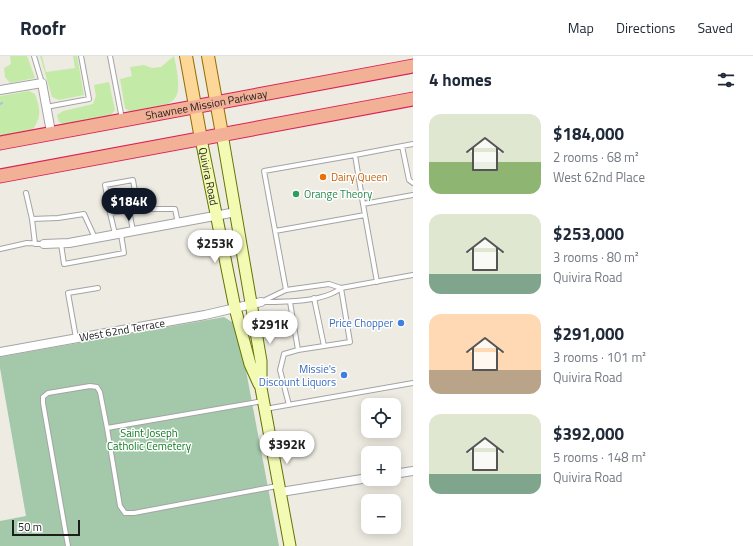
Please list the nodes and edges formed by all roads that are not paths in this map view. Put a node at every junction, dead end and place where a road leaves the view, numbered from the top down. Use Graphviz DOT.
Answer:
graph roads {
  1 [pos="34,56"];
  2 [pos="82,56"];
  3 [pos="110,56"];
  4 [pos="186,56"];
  5 [pos="208,56"];
  6 [pos="413,66"];
  7 [pos="42,83"];
  8 [pos="0,90"];
  9 [pos="412,99"];
  10 [pos="216,102"];
  11 [pos="195,106"];
  12 [pos="46,107"];
  13 [pos="122,119"];
  14 [pos="51,132"];
  15 [pos="222,134"];
  16 [pos="201,139"];
  17 [pos="0,143"];
  18 [pos="413,144"];
  19 [pos="402,146"];
  20 [pos="355,155"];
  21 [pos="0,176"];
  22 [pos="413,184"];
  23 [pos="26,194"];
  24 [pos="413,195"];
  25 [pos="363,204"];
  26 [pos="138,209"];
  27 [pos="129,210"];
  28 [pos="236,212"];
  29 [pos="110,213"];
  30 [pos="365,215"];
  31 [pos="216,216"];
  32 [pos="32,219"];
  33 [pos="178,223"];
  34 [pos="275,231"];
  35 [pos="133,232"];
  36 [pos="118,234"];
  37 [pos="95,238"];
  38 [pos="35,244"];
  39 [pos="44,244"];
  40 [pos="61,244"];
  41 [pos="0,249"];
  42 [pos="413,275"];
  43 [pos="377,282"];
  44 [pos="98,288"];
  45 [pos="341,288"];
  46 [pos="286,290"];
  47 [pos="314,298"];
  48 [pos="290,302"];
  49 [pos="248,305"];
  50 [pos="76,338"];
  51 [pos="324,346"];
  52 [pos="298,350"];
  53 [pos="0,352"];
  54 [pos="413,383"];
  55 [pos="261,388"];
  56 [pos="264,405"];
  57 [pos="288,405"];
  58 [pos="107,428"];
  59 [pos="413,471"];
  60 [pos="401,473"];
  61 [pos="361,479"];
  62 [pos="280,489"];
  63 [pos="68,546"];
  64 [pos="290,546"];
  1 -- 7 [label="lane"];
  2 -- 12 [label="lane"];
  3 -- 13 [label="lane"];
  4 -- 11 [label="main road, Quivira Road"];
  5 -- 10 [label="main road, Quivira Road"];
  6 -- 10 [label="highway, Shawnee Mission Parkway"];
  7 -- 8 [label="street"];
  7 -- 12 [label="street"];
  9 -- 15 [label="highway"];
  10 -- 11 [label="highway, Shawnee Mission Parkway"];
  10 -- 15 [label="main road, Quivira Road"];
  11 -- 13 [label="highway, Shawnee Mission Parkway"];
  11 -- 16 [label="main road, Quivira Road"];
  12 -- 14 [label="street"];
  13 -- 14 [label="highway, Shawnee Mission Parkway"];
  14 -- 17 [label="highway, Shawnee Mission Parkway"];
  15 -- 16 [label="highway"];
  15 -- 28 [label="main road, Quivira Road"];
  16 -- 21 [label="highway"];
  16 -- 31 [label="main road, Quivira Road"];
  18 -- 19 [label="lane"];
  19 -- 20 [label="lane"];
  19 -- 22 [label="lane"];
  20 -- 25 [label="lane"];
  20 -- 34 [label="lane"];
  23 -- 32 [label="lane"];
  24 -- 25 [label="lane"];
  25 -- 30 [label="lane"];
  26 -- 27 [label="lane"];
  26 -- 29 [label="lane"];
  26 -- 33 [label="lane"];
  27 -- 29 [label="lane"];
  27 -- 35 [label="lane"];
  28 -- 31 [label="street"];
  28 -- 49 [label="main road, Quivira Road"];
  29 -- 36 [label="lane"];
  30 -- 34 [label="lane"];
  30 -- 43 [label="lane"];
  31 -- 33 [label="street"];
  31 -- 49 [label="main road, Quivira Road"];
  32 -- 37 [label="lane"];
  32 -- 38 [label="lane"];
  33 -- 35 [label="street"];
  34 -- 46 [label="lane"];
  35 -- 36 [label="street"];
  36 -- 37 [label="street"];
  36 -- 40 [label="lane"];
  37 -- 40 [label="street"];
  38 -- 39 [label="lane"];
  38 -- 41 [label="lane"];
  39 -- 40 [label="street"];
  42 -- 43 [label="lane"];
  43 -- 45 [label="lane"];
  44 -- 50 [label="lane"];
  45 -- 46 [label="lane"];
  45 -- 47 [label="lane"];
  45 -- 51 [label="lane"];
  46 -- 49 [label="lane"];
  47 -- 48 [label="lane"];
  47 -- 51 [label="lane"];
  48 -- 49 [label="lane"];
  48 -- 52 [label="lane"];
  49 -- 50 [label="street, West 62nd Terrace"];
  49 -- 55 [label="main road, Quivira Road"];
  49 -- 55 [label="main road, Quivira Road"];
  50 -- 53 [label="street, West 62nd Terrace"];
  51 -- 52 [label="lane"];
  52 -- 57 [label="lane"];
  54 -- 57 [label="lane"];
  55 -- 56 [label="main road, Quivira Road"];
  56 -- 57 [label="lane"];
  56 -- 58 [label="lane"];
  56 -- 62 [label="main road, Quivira Road"];
  58 -- 62 [label="lane"];
  58 -- 63 [label="lane"];
  59 -- 60 [label="street"];
  61 -- 62 [label="street"];
  62 -- 64 [label="main road, Quivira Road"];
}
